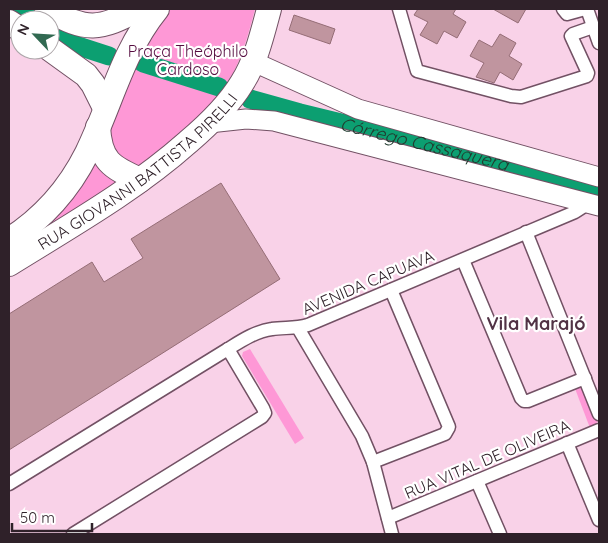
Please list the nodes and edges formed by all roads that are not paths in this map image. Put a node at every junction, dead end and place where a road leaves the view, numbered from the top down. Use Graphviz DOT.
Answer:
graph roads {
  1 [pos="48,9"];
  2 [pos="139,9"];
  3 [pos="156,9"];
  4 [pos="269,9"];
  5 [pos="398,9"];
  6 [pos="563,9"];
  7 [pos="586,9"];
  8 [pos="592,27"];
  9 [pos="599,43"];
  10 [pos="60,56"];
  11 [pos="254,62"];
  12 [pos="101,118"];
  13 [pos="209,122"];
  14 [pos="599,177"];
  15 [pos="140,180"];
  16 [pos="594,204"];
  17 [pos="526,232"];
  18 [pos="9,240"];
  19 [pos="463,260"];
  20 [pos="9,264"];
  21 [pos="391,290"];
  22 [pos="298,328"];
  23 [pos="228,349"];
  24 [pos="585,378"];
  25 [pos="599,414"];
  26 [pos="599,430"];
  27 [pos="567,443"];
  28 [pos="373,462"];
  29 [pos="478,481"];
  30 [pos="9,484"];
  31 [pos="388,518"];
  32 [pos="599,520"];
  33 [pos="73,534"];
  34 [pos="392,534"];
  35 [pos="500,534"];
  1 -- 2 [label="highway"];
  3 -- 12 [label="highway, RUA GIOVANNI BATTISTA PIRELLI"];
  4 -- 11 [label="highway, RUA GIOVANNI BATTISTA PIRELLI"];
  5 -- 8 [label="street"];
  6 -- 7 [label="street"];
  7 -- 8 [label="street"];
  8 -- 9 [label="street"];
  10 -- 12 [label="highway"];
  11 -- 13 [label="highway, RUA GIOVANNI BATTISTA PIRELLI"];
  11 -- 14 [label="main road"];
  12 -- 15 [label="highway"];
  12 -- 18 [label="highway, RUA GIOVANNI BATTISTA PIRELLI"];
  13 -- 15 [label="highway, RUA GIOVANNI BATTISTA PIRELLI"];
  13 -- 16 [label="main road"];
  15 -- 20 [label="highway, RUA GIOVANNI BATTISTA PIRELLI"];
  16 -- 17 [label="street, AVENIDA CAPUAVA"];
  17 -- 19 [label="street, AVENIDA CAPUAVA"];
  17 -- 24 [label="street"];
  19 -- 21 [label="street, AVENIDA CAPUAVA"];
  19 -- 24 [label="street"];
  21 -- 22 [label="street, AVENIDA CAPUAVA"];
  21 -- 28 [label="street"];
  22 -- 23 [label="street, AVENIDA CAPUAVA"];
  22 -- 28 [label="street"];
  23 -- 30 [label="street, AVENIDA CAPUAVA"];
  23 -- 33 [label="street"];
  24 -- 25 [label="street"];
  26 -- 27 [label="street, RUA VITAL DE OLIVEIRA"];
  27 -- 29 [label="street, RUA VITAL DE OLIVEIRA"];
  27 -- 32 [label="street"];
  28 -- 31 [label="street"];
  29 -- 31 [label="street, RUA VITAL DE OLIVEIRA"];
  29 -- 35 [label="street"];
  31 -- 34 [label="street"];
}
